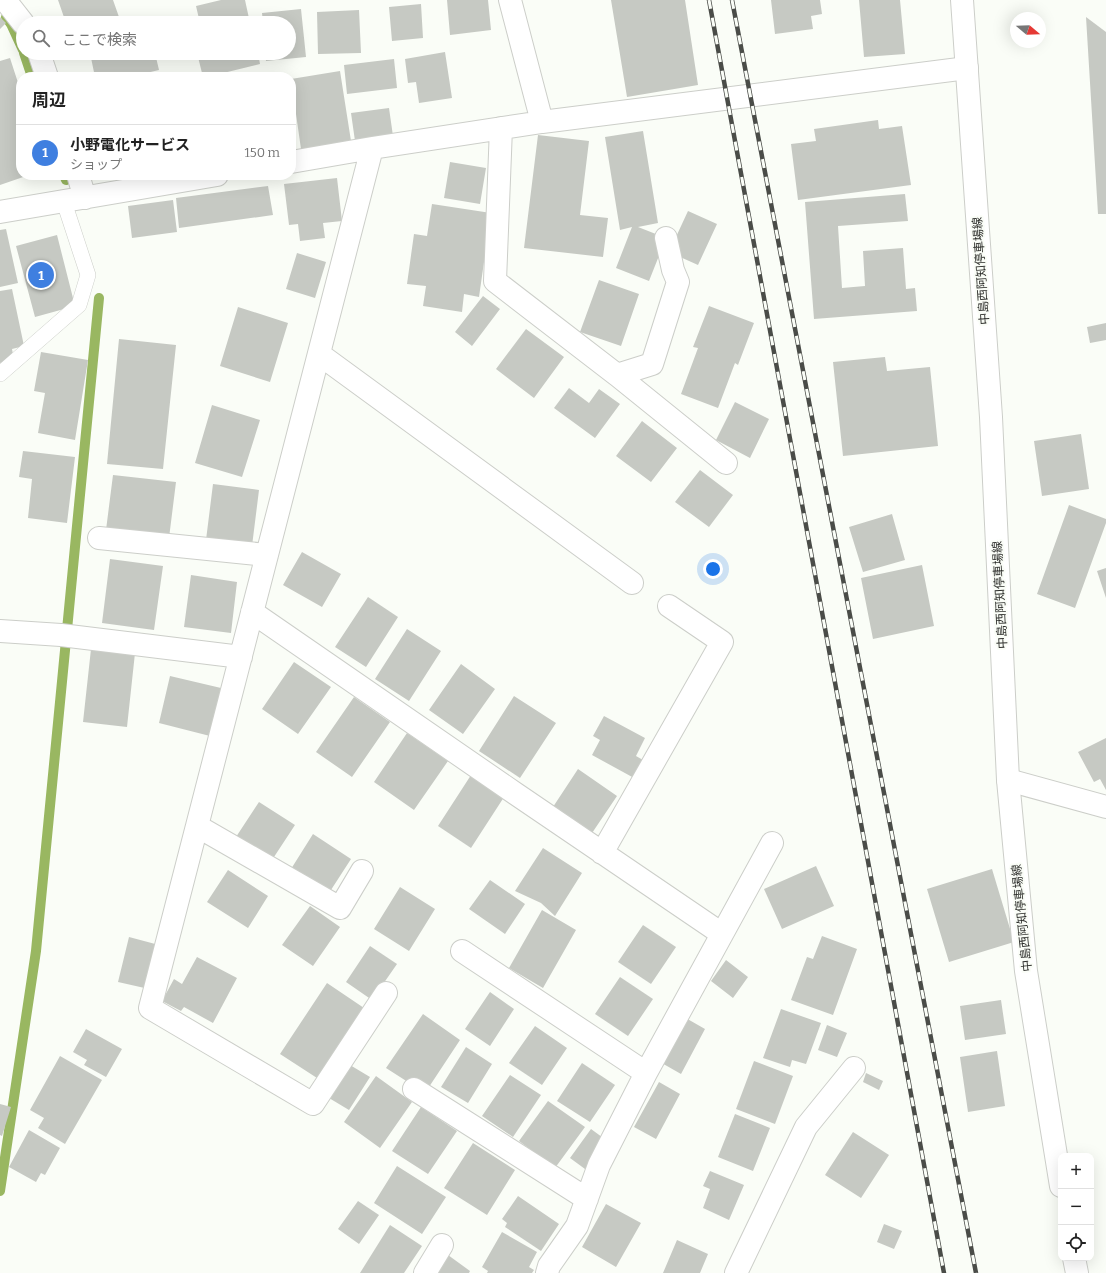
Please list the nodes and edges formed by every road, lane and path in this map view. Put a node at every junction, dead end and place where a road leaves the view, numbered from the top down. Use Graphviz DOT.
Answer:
graph roads {
  1 [pos="5,0"];
  2 [pos="510,0"];
  3 [pos="962,0"];
  4 [pos="18,16"];
  5 [pos="41,60"];
  6 [pos="967,68"];
  7 [pos="45,72"];
  8 [pos="542,122"];
  9 [pos="501,128"];
  10 [pos="372,148"];
  11 [pos="296,161"];
  12 [pos="80,180"];
  13 [pos="188,180"];
  14 [pos="85,198"];
  15 [pos="64,202"];
  16 [pos="0,212"];
  17 [pos="666,238"];
  18 [pos="319,354"];
  19 [pos="0,374"];
  20 [pos="617,375"];
  21 [pos="726,463"];
  22 [pos="99,538"];
  23 [pos="267,555"];
  24 [pos="632,582"];
  25 [pos="669,606"];
  26 [pos="252,612"];
  27 [pos="0,631"];
  28 [pos="241,657"];
  29 [pos="1008,780"];
  30 [pos="1106,807"];
  31 [pos="197,826"];
  32 [pos="772,843"];
  33 [pos="602,853"];
  34 [pos="362,870"];
  35 [pos="722,934"];
  36 [pos="462,951"];
  37 [pos="386,993"];
  38 [pos="854,1068"];
  39 [pos="646,1073"];
  40 [pos="414,1089"];
  41 [pos="1058,1168"];
  42 [pos="587,1199"];
  43 [pos="442,1245"];
  44 [pos="1075,1261"];
  45 [pos="425,1273"];
  46 [pos="547,1273"];
  47 [pos="736,1273"];
  48 [pos="1077,1273"];
  1 -- 4 [label="street"];
  2 -- 8 [label="street"];
  3 -- 6 [label="street, 中島西阿知停車場線"];
  5 -- 7 [label="street"];
  6 -- 8 [label="street"];
  6 -- 29 [label="street, 中島西阿知停車場線"];
  8 -- 9 [label="street"];
  9 -- 10 [label="street"];
  9 -- 20 [label="street"];
  10 -- 11 [label="street"];
  10 -- 18 [label="street"];
  12 -- 14 [label="street"];
  13 -- 14 [label="street"];
  14 -- 15 [label="street"];
  15 -- 16 [label="street"];
  15 -- 19 [label="lane"];
  17 -- 20 [label="street"];
  18 -- 23 [label="street"];
  18 -- 24 [label="street"];
  20 -- 21 [label="street"];
  22 -- 23 [label="street"];
  23 -- 26 [label="street"];
  25 -- 33 [label="street"];
  26 -- 28 [label="street"];
  26 -- 33 [label="street"];
  27 -- 28 [label="street"];
  28 -- 31 [label="street"];
  29 -- 30 [label="street"];
  29 -- 41 [label="street, 中島西阿知停車場線"];
  31 -- 34 [label="street"];
  31 -- 37 [label="street"];
  32 -- 35 [label="street"];
  33 -- 35 [label="street"];
  35 -- 39 [label="street"];
  36 -- 39 [label="street"];
  38 -- 47 [label="street"];
  39 -- 42 [label="street"];
  40 -- 42 [label="street"];
  42 -- 46 [label="street"];
  43 -- 45 [label="street"];
  44 -- 48 [label="street"];
}
